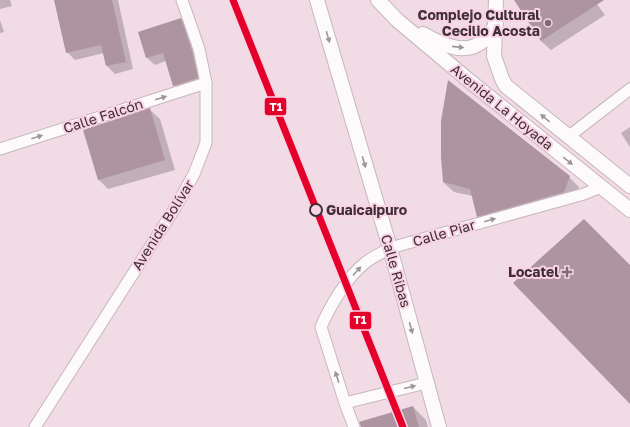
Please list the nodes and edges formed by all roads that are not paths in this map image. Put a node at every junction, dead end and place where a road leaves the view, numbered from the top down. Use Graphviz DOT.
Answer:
graph roads {
  1 [pos="182,0"];
  2 [pos="317,0"];
  3 [pos="378,0"];
  4 [pos="496,0"];
  5 [pos="397,20"];
  6 [pos="496,24"];
  7 [pos="206,83"];
  8 [pos="630,89"];
  9 [pos="568,137"];
  10 [pos="0,149"];
  11 [pos="630,186"];
  12 [pos="601,187"];
  13 [pos="630,210"];
  14 [pos="390,248"];
  15 [pos="426,382"];
  16 [pos="345,403"];
  17 [pos="35,427"];
  18 [pos="354,427"];
  19 [pos="438,427"];
  1 -- 7 [label="street, Avenida Bolívar"];
  2 -- 14 [label="street, Calle Ribas, one-way"];
  3 -- 5 [label="street, Avenida La Hoyada"];
  4 -- 6 [label="street, Avenida La Hoyada"];
  5 -- 6 [label="street, one-way"];
  5 -- 12 [label="street, Avenida La Hoyada, one-way"];
  9 -- 6 [label="street, Avenida La Hoyada, one-way"];
  10 -- 7 [label="street, Calle Falcón, one-way"];
  7 -- 17 [label="street, Avenida Bolívar"];
  8 -- 9 [label="street"];
  9 -- 11 [label="street, Avenida La Hoyada"];
  12 -- 13 [label="street, Avenida La Hoyada"];
  14 -- 12 [label="street, Calle Piar, one-way"];
  14 -- 15 [label="street, Calle Ribas, one-way"];
  16 -- 14 [label="street, Calle Piar, one-way"];
  16 -- 15 [label="street, one-way"];
  15 -- 19 [label="street, Calle Ribas"];
  16 -- 18 [label="street"];
}
